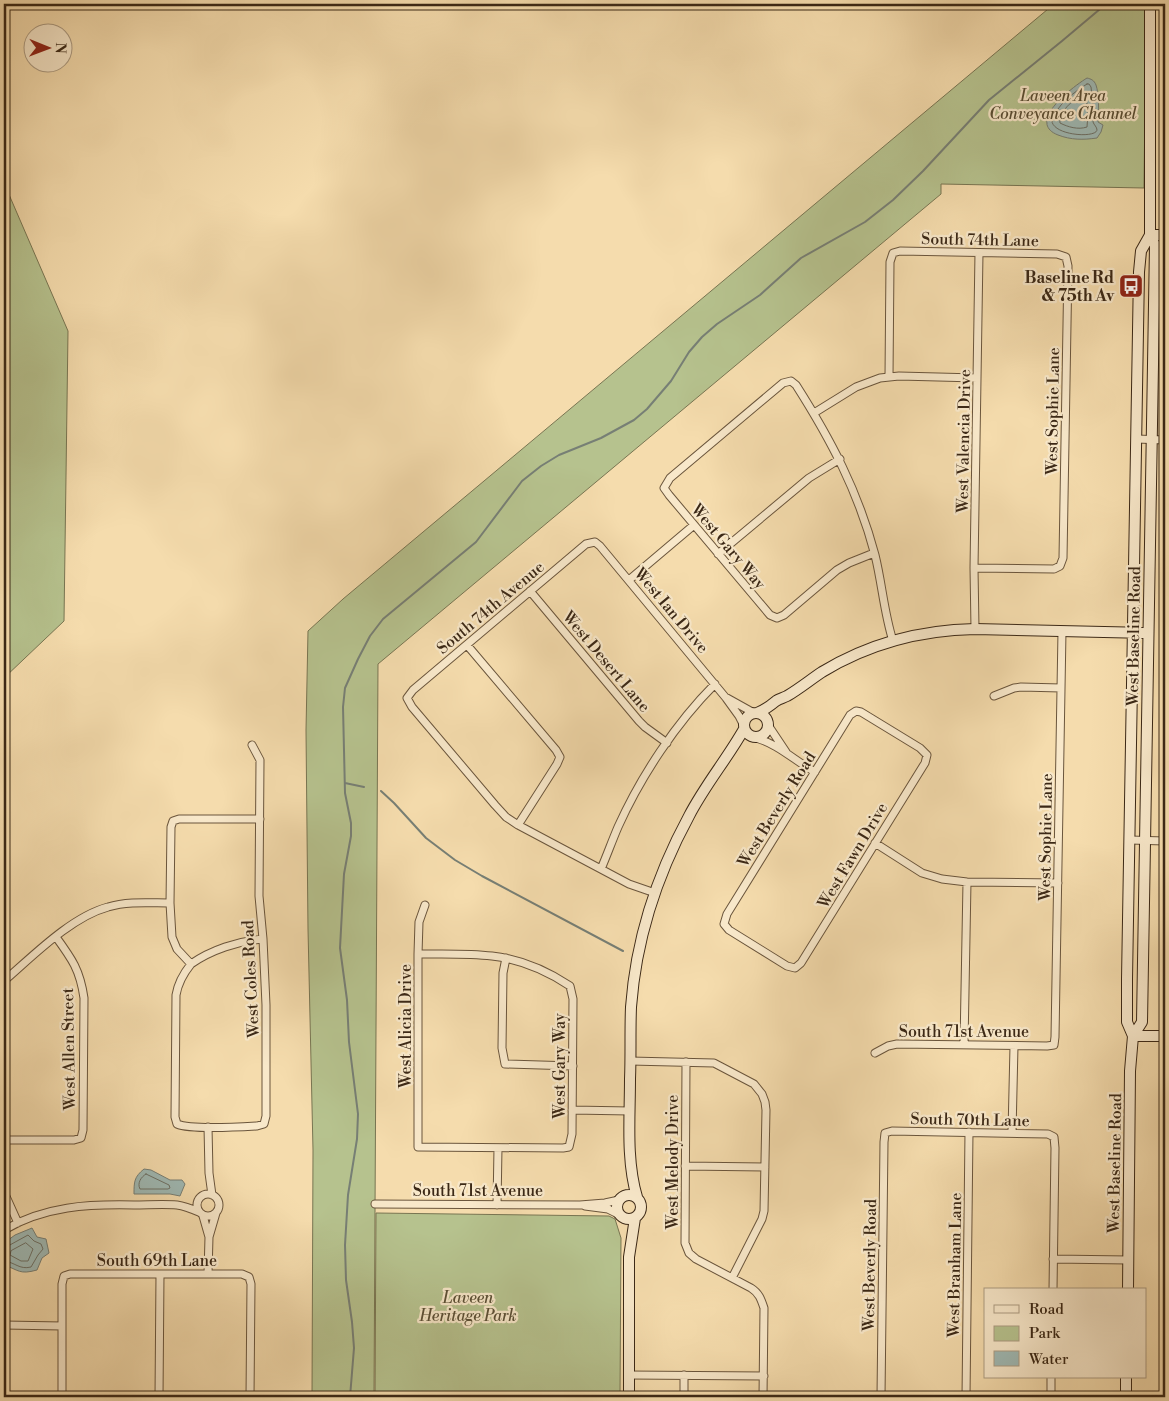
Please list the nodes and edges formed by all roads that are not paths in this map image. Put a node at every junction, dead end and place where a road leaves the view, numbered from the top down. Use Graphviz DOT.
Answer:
graph roads {
  1 [pos="1150,4"];
  2 [pos="1150,235"];
  3 [pos="1165,235"];
  4 [pos="980,253"];
  5 [pos="1066,257"];
  6 [pos="889,377"];
  7 [pos="977,378"];
  8 [pos="814,413"];
  9 [pos="1136,440"];
  10 [pos="1152,440"];
  11 [pos="1165,440"];
  12 [pos="840,459"];
  13 [pos="694,525"];
  14 [pos="595,542"];
  15 [pos="874,553"];
  16 [pos="718,554"];
  17 [pos="974,568"];
  18 [pos="628,580"];
  19 [pos="530,591"];
  20 [pos="975,629"];
  21 [pos="1062,630"];
  22 [pos="1133,632"];
  23 [pos="1148,633"];
  24 [pos="893,641"];
  25 [pos="467,645"];
  26 [pos="715,684"];
  27 [pos="1062,688"];
  28 [pos="787,696"];
  29 [pos="994,696"];
  30 [pos="726,698"];
  31 [pos="856,711"];
  32 [pos="756,713"];
  33 [pos="768,724"];
  34 [pos="743,727"];
  35 [pos="754,738"];
  36 [pos="667,743"];
  37 [pos="252,746"];
  38 [pos="786,752"];
  39 [pos="724,762"];
  40 [pos="814,772"];
  41 [pos="260,819"];
  42 [pos="518,825"];
  43 [pos="1130,840"];
  44 [pos="1144,840"];
  45 [pos="1165,841"];
  46 [pos="875,843"];
  47 [pos="601,869"];
  48 [pos="967,882"];
  49 [pos="1058,883"];
  50 [pos="655,893"];
  51 [pos="170,903"];
  52 [pos="425,905"];
  53 [pos="56,937"];
  54 [pos="263,939"];
  55 [pos="418,954"];
  56 [pos="506,958"];
  57 [pos="190,964"];
  58 [pos="795,968"];
  59 [pos="4,981"];
  60 [pos="1133,1036"];
  61 [pos="1165,1036"];
  62 [pos="964,1045"];
  63 [pos="1054,1045"];
  64 [pos="1014,1046"];
  65 [pos="875,1053"];
  66 [pos="630,1061"];
  67 [pos="686,1062"];
  68 [pos="573,1066"];
  69 [pos="572,1110"];
  70 [pos="630,1111"];
  71 [pos="208,1127"];
  72 [pos="970,1132"];
  73 [pos="885,1133"];
  74 [pos="1012,1133"];
  75 [pos="4,1140"];
  76 [pos="498,1148"];
  77 [pos="630,1158"];
  78 [pos="685,1166"];
  79 [pos="765,1167"];
  80 [pos="4,1192"];
  81 [pos="205,1196"];
  82 [pos="637,1197"];
  83 [pos="620,1198"];
  84 [pos="375,1204"];
  85 [pos="178,1205"];
  86 [pos="497,1205"];
  87 [pos="580,1205"];
  88 [pos="216,1213"];
  89 [pos="201,1214"];
  90 [pos="622,1216"];
  91 [pos="635,1218"];
  92 [pos="18,1223"];
  93 [pos="4,1230"];
  94 [pos="209,1238"];
  95 [pos="629,1257"];
  96 [pos="1053,1259"];
  97 [pos="1128,1260"];
  98 [pos="160,1274"];
  99 [pos="208,1274"];
  100 [pos="732,1278"];
  101 [pos="1053,1288"];
  102 [pos="1128,1288"];
  103 [pos="4,1325"];
  104 [pos="62,1326"];
  105 [pos="628,1375"];
  106 [pos="684,1375"];
  107 [pos="764,1376"];
  108 [pos="1051,1378"];
  109 [pos="1126,1378"];
  110 [pos="62,1397"];
  111 [pos="159,1397"];
  112 [pos="250,1397"];
  113 [pos="628,1397"];
  114 [pos="684,1397"];
  115 [pos="763,1397"];
  116 [pos="881,1397"];
  117 [pos="890,1397"];
  118 [pos="966,1397"];
  119 [pos="1051,1397"];
  120 [pos="1126,1397"];
  1 -- 2 [label="main road, West Baseline Road"];
  2 -- 3 [label="main road"];
  2 -- 9 [label="main road, West Baseline Road"];
  2 -- 10 [label="main road, West Baseline Road"];
  4 -- 5 [label="street, South 74th Lane"];
  4 -- 6 [label="street, South 74th Lane"];
  4 -- 7 [label="street, West Valencia Drive"];
  5 -- 17 [label="street, West Sophie Lane"];
  6 -- 7 [label="street"];
  6 -- 8 [label="street"];
  7 -- 17 [label="street, West Valencia Drive"];
  8 -- 12 [label="street"];
  8 -- 13 [label="street, West Gary Way"];
  9 -- 10 [label="street"];
  9 -- 22 [label="main road, West Baseline Road"];
  10 -- 11 [label="street"];
  10 -- 23 [label="main road, West Baseline Road"];
  12 -- 15 [label="street"];
  12 -- 16 [label="street"];
  13 -- 16 [label="street, West Gary Way"];
  13 -- 18 [label="street"];
  14 -- 18 [label="street, West Ian Drive"];
  14 -- 19 [label="street, South 74th Avenue"];
  15 -- 16 [label="street, West Gary Way"];
  15 -- 24 [label="street"];
  17 -- 20 [label="street, West Valencia Drive"];
  18 -- 26 [label="street, West Ian Drive"];
  19 -- 25 [label="street, South 74th Avenue"];
  19 -- 36 [label="street, West Desert Lane"];
  20 -- 21 [label="main road"];
  20 -- 24 [label="main road"];
  21 -- 22 [label="main road"];
  21 -- 27 [label="street, West Sophie Lane"];
  22 -- 23 [label="main road"];
  22 -- 43 [label="main road, West Baseline Road"];
  23 -- 44 [label="main road, West Baseline Road"];
  24 -- 28 [label="main road"];
  25 -- 42 [label="street"];
  25 -- 42 [label="street, South 74th Avenue"];
  26 -- 30 [label="street, West Ian Drive"];
  26 -- 36 [label="street"];
  27 -- 29 [label="street"];
  27 -- 49 [label="street, West Sophie Lane"];
  28 -- 32 [label="main road"];
  28 -- 33 [label="main road"];
  30 -- 32 [label="street, West Ian Drive"];
  30 -- 34 [label="street, West Ian Drive"];
  31 -- 40 [label="street, West Beverly Road"];
  31 -- 46 [label="street, West Fawn Drive"];
  32 -- 33 [label="main road"];
  32 -- 34 [label="main road"];
  33 -- 35 [label="main road"];
  33 -- 38 [label="street"];
  34 -- 35 [label="main road"];
  34 -- 39 [label="main road"];
  35 -- 38 [label="street"];
  35 -- 39 [label="main road"];
  36 -- 47 [label="street"];
  37 -- 41 [label="street, West Coles Road"];
  38 -- 40 [label="street"];
  39 -- 50 [label="main road"];
  40 -- 58 [label="street, West Beverly Road"];
  41 -- 51 [label="street"];
  41 -- 54 [label="street, West Coles Road"];
  42 -- 47 [label="street"];
  43 -- 44 [label="street"];
  43 -- 60 [label="main road, West Baseline Road"];
  44 -- 45 [label="street"];
  44 -- 60 [label="main road, West Baseline Road"];
  46 -- 48 [label="street"];
  46 -- 58 [label="street, West Fawn Drive"];
  47 -- 50 [label="street"];
  48 -- 49 [label="street"];
  48 -- 62 [label="street"];
  49 -- 63 [label="street, West Sophie Lane"];
  50 -- 66 [label="main road"];
  51 -- 53 [label="street"];
  51 -- 57 [label="street"];
  52 -- 55 [label="street, West Alicia Drive"];
  53 -- 59 [label="street"];
  53 -- 75 [label="street, West Allen Street"];
  54 -- 57 [label="street"];
  54 -- 71 [label="street, West Coles Road"];
  55 -- 56 [label="street"];
  55 -- 76 [label="street, West Alicia Drive"];
  56 -- 68 [label="street, West Gary Way"];
  56 -- 68 [label="street"];
  57 -- 71 [label="street, West Coles Road"];
  60 -- 61 [label="main road"];
  60 -- 97 [label="main road, West Baseline Road"];
  62 -- 64 [label="street, South 71st Avenue"];
  62 -- 65 [label="street, South 71st Avenue"];
  63 -- 64 [label="street, South 71st Avenue"];
  64 -- 74 [label="street"];
  66 -- 67 [label="street"];
  66 -- 70 [label="main road"];
  67 -- 78 [label="street, West Melody Drive"];
  67 -- 79 [label="street"];
  68 -- 69 [label="street, West Gary Way"];
  69 -- 70 [label="street"];
  69 -- 76 [label="street, West Gary Way"];
  70 -- 77 [label="main road"];
  71 -- 81 [label="street"];
  72 -- 73 [label="street, South 70th Lane"];
  72 -- 74 [label="street, South 70th Lane"];
  72 -- 118 [label="street, West Branham Lane"];
  73 -- 116 [label="street, West Beverly Road"];
  74 -- 96 [label="street, South 70th Lane"];
  76 -- 86 [label="street"];
  77 -- 82 [label="main road"];
  77 -- 83 [label="main road"];
  78 -- 79 [label="street"];
  78 -- 100 [label="street, West Melody Drive"];
  79 -- 100 [label="street"];
  80 -- 92 [label="street"];
  81 -- 85 [label="street"];
  81 -- 88 [label="street"];
  81 -- 89 [label="street"];
  82 -- 83 [label="main road"];
  82 -- 91 [label="main road"];
  83 -- 87 [label="street, South 71st Avenue"];
  83 -- 90 [label="main road"];
  84 -- 86 [label="street, South 71st Avenue"];
  85 -- 89 [label="street"];
  85 -- 92 [label="street"];
  86 -- 87 [label="street, South 71st Avenue"];
  87 -- 90 [label="street, South 71st Avenue"];
  88 -- 89 [label="street"];
  88 -- 94 [label="street"];
  89 -- 94 [label="street"];
  90 -- 91 [label="main road"];
  90 -- 95 [label="main road"];
  91 -- 95 [label="main road"];
  92 -- 93 [label="street"];
  94 -- 99 [label="street"];
  95 -- 105 [label="main road"];
  96 -- 97 [label="street"];
  96 -- 101 [label="street"];
  97 -- 102 [label="main road, West Baseline Road"];
  98 -- 99 [label="street, South 69th Lane"];
  98 -- 104 [label="street, South 69th Lane"];
  98 -- 111 [label="street"];
  99 -- 112 [label="street, South 69th Lane"];
  100 -- 107 [label="street"];
  103 -- 104 [label="street"];
  104 -- 110 [label="street"];
  105 -- 106 [label="street"];
  105 -- 113 [label="main road"];
  106 -- 107 [label="street"];
  106 -- 114 [label="street"];
  107 -- 115 [label="street"];
  108 -- 119 [label="street"];
  109 -- 120 [label="main road"];
  116 -- 117 [label="street"];
}
